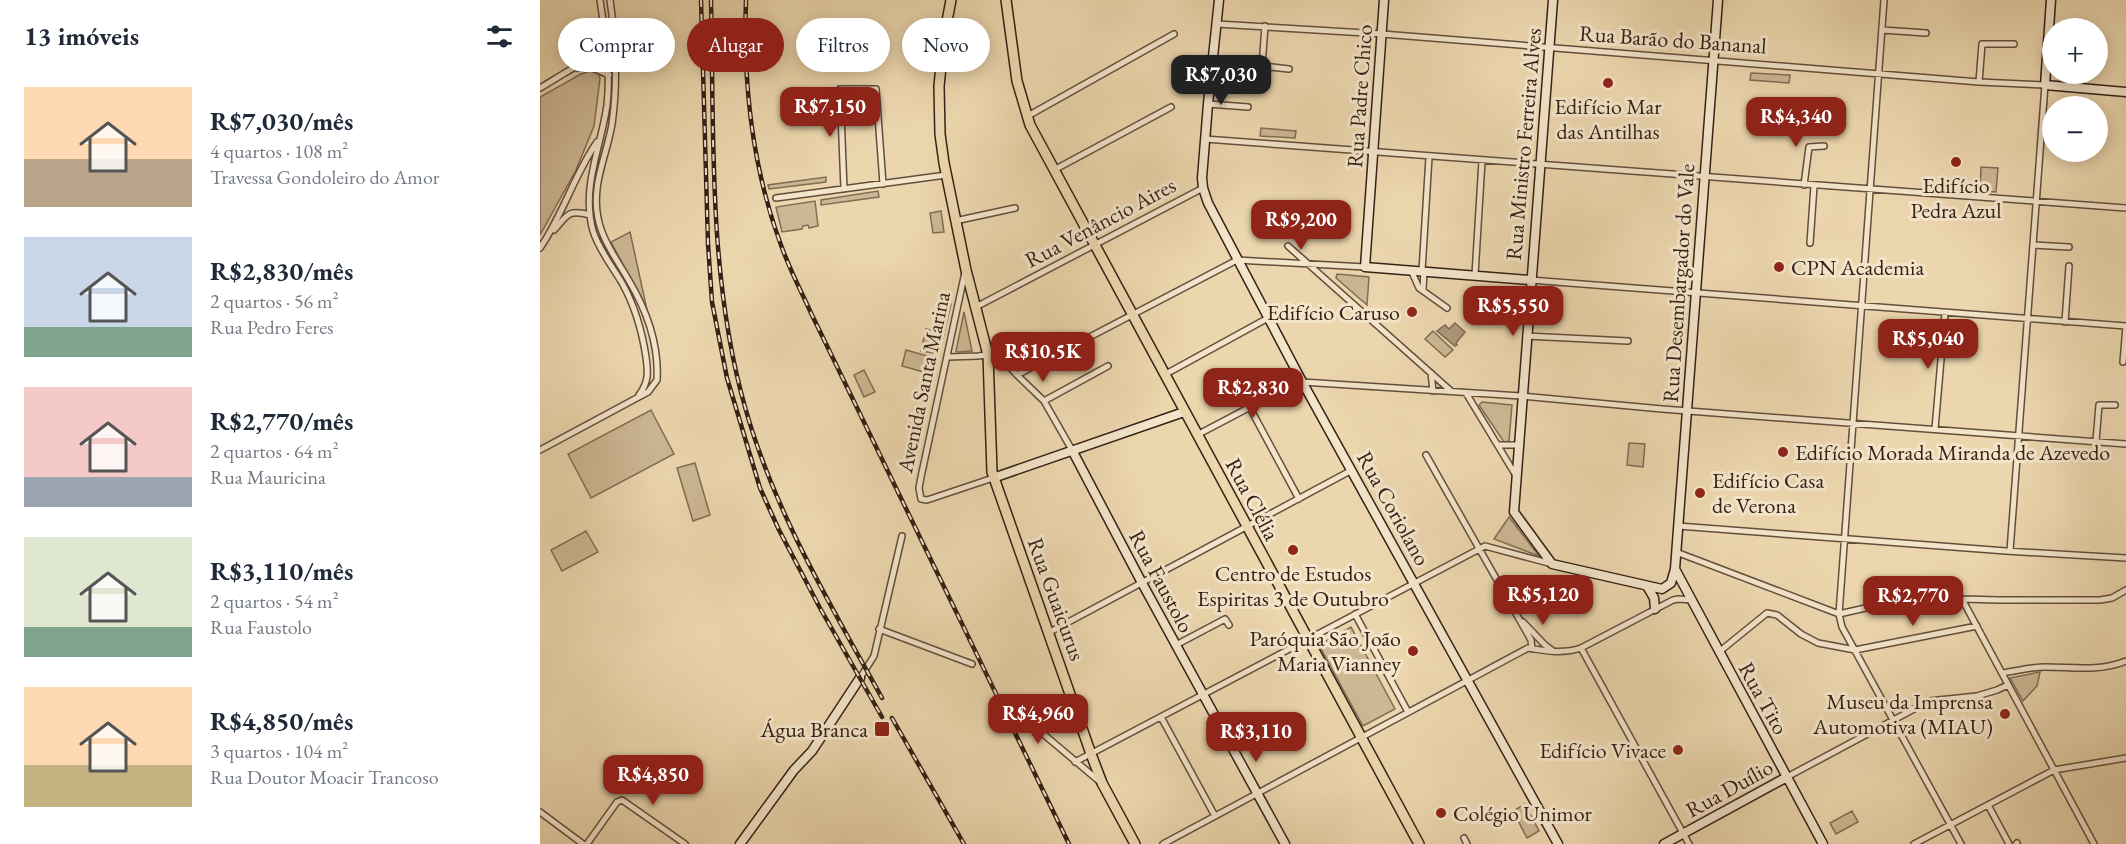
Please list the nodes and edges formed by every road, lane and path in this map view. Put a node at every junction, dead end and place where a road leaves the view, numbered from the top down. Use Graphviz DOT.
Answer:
graph roads {
  1 [pos="600,0"];
  2 [pos="610,0"];
  3 [pos="951,0"];
  4 [pos="1006,0"];
  5 [pos="1219,0"];
  6 [pos="1384,0"];
  7 [pos="1553,0"];
  8 [pos="1718,0"];
  9 [pos="1884,0"];
  10 [pos="2051,0"];
  11 [pos="603,18"];
  12 [pos="612,18"];
  13 [pos="1217,24"];
  14 [pos="1265,26"];
  15 [pos="1882,30"];
  16 [pos="1926,33"];
  17 [pos="1174,34"];
  18 [pos="1382,34"];
  19 [pos="2014,44"];
  20 [pos="1549,48"];
  21 [pos="1713,60"];
  22 [pos="1289,69"];
  23 [pos="568,72"];
  24 [pos="602,72"];
  25 [pos="609,72"];
  26 [pos="616,72"];
  27 [pos="1880,73"];
  28 [pos="609,75"];
  29 [pos="1979,82"];
  30 [pos="2045,85"];
  31 [pos="540,87"];
  32 [pos="2126,92"];
  33 [pos="1208,104"];
  34 [pos="1172,107"];
  35 [pos="1248,107"];
  36 [pos="1026,117"];
  37 [pos="600,137"];
  38 [pos="1205,139"];
  39 [pos="1824,146"];
  40 [pos="1372,152"];
  41 [pos="1429,157"];
  42 [pos="1482,161"];
  43 [pos="1539,165"];
  44 [pos="1054,170"];
  45 [pos="946,175"];
  46 [pos="1704,177"];
  47 [pos="883,184"];
  48 [pos="1804,185"];
  49 [pos="1814,186"];
  50 [pos="1203,188"];
  51 [pos="844,189"];
  52 [pos="1870,190"];
  53 [pos="776,198"];
  54 [pos="2036,203"];
  55 [pos="1015,208"];
  56 [pos="2126,208"];
  57 [pos="590,215"];
  58 [pos="955,221"];
  59 [pos="550,233"];
  60 [pos="1810,243"];
  61 [pos="1094,245"];
  62 [pos="2033,245"];
  63 [pos="1288,246"];
  64 [pos="540,248"];
  65 [pos="2069,248"];
  66 [pos="1236,260"];
  67 [pos="1307,263"];
  68 [pos="1320,264"];
  69 [pos="2069,266"];
  70 [pos="1365,267"];
  71 [pos="966,270"];
  72 [pos="1411,270"];
  73 [pos="1423,271"];
  74 [pos="1475,275"];
  75 [pos="1323,278"];
  76 [pos="1530,280"];
  77 [pos="1423,290"];
  78 [pos="1695,293"];
  79 [pos="1861,306"];
  80 [pos="974,308"];
  81 [pos="1448,308"];
  82 [pos="1945,313"];
  83 [pos="1131,314"];
  84 [pos="1268,318"];
  85 [pos="2028,319"];
  86 [pos="2065,322"];
  87 [pos="2126,326"];
  88 [pos="1526,336"];
  89 [pos="1628,341"];
  90 [pos="988,355"];
  91 [pos="948,357"];
  92 [pos="2123,362"];
  93 [pos="1108,366"];
  94 [pos="1431,373"];
  95 [pos="1017,375"];
  96 [pos="1164,375"];
  97 [pos="1302,382"];
  98 [pos="1433,391"];
  99 [pos="1452,392"];
  100 [pos="1466,393"];
  101 [pos="638,396"];
  102 [pos="1521,396"];
  103 [pos="1044,401"];
  104 [pos="2115,405"];
  105 [pos="1250,408"];
  106 [pos="1686,411"];
  107 [pos="1184,412"];
  108 [pos="1853,422"];
  109 [pos="1935,429"];
  110 [pos="1197,435"];
  111 [pos="2019,435"];
  112 [pos="2096,441"];
  113 [pos="2126,444"];
  114 [pos="1497,445"];
  115 [pos="1517,445"];
  116 [pos="540,450"];
  117 [pos="1072,450"];
  118 [pos="1426,455"];
  119 [pos="1352,470"];
  120 [pos="1515,474"];
  121 [pos="993,478"];
  122 [pos="1299,499"];
  123 [pos="1678,526"];
  124 [pos="1246,527"];
  125 [pos="902,536"];
  126 [pos="1844,539"];
  127 [pos="1479,549"];
  128 [pos="2010,551"];
  129 [pos="1676,552"];
  130 [pos="2126,558"];
  131 [pos="1552,564"];
  132 [pos="1675,569"];
  133 [pos="1415,582"];
  134 [pos="1142,584"];
  135 [pos="1647,586"];
  136 [pos="2126,590"];
  137 [pos="1962,599"];
  138 [pos="1692,600"];
  139 [pos="1655,609"];
  140 [pos="1355,614"];
  141 [pos="1839,614"];
  142 [pos="1519,619"];
  143 [pos="1229,625"];
  144 [pos="1977,626"];
  145 [pos="879,629"];
  146 [pos="1048,633"];
  147 [pos="1307,639"];
  148 [pos="1176,645"];
  149 [pos="1581,648"];
  150 [pos="1532,649"];
  151 [pos="1855,650"];
  152 [pos="1554,652"];
  153 [pos="1719,652"];
  154 [pos="2126,661"];
  155 [pos="972,664"];
  156 [pos="2002,673"];
  157 [pos="860,678"];
  158 [pos="1468,681"];
  159 [pos="2008,685"];
  160 [pos="1203,695"];
  161 [pos="1016,711"];
  162 [pos="1408,712"];
  163 [pos="1161,717"];
  164 [pos="1893,719"];
  165 [pos="1361,738"];
  166 [pos="1091,754"];
  167 [pos="2126,758"];
  168 [pos="1075,762"];
  169 [pos="2054,770"];
  170 [pos="1787,777"];
  171 [pos="1102,783"];
  172 [pos="1257,794"];
  173 [pos="1988,805"];
  174 [pos="540,812"];
  175 [pos="1215,816"];
  176 [pos="1951,825"];
  177 [pos="1683,833"];
  178 [pos="585,844"];
  179 [pos="686,844"];
  180 [pos="740,844"];
  181 [pos="1135,844"];
  182 [pos="1163,844"];
  183 [pos="1285,844"];
  184 [pos="1419,844"];
  185 [pos="1557,844"];
  186 [pos="1664,844"];
  187 [pos="1689,844"];
  188 [pos="1823,844"];
  189 [pos="1914,844"];
  190 [pos="1961,844"];
  191 [pos="2010,844"];
  192 [pos="2094,844"];
  1 -- 11 [label="street"];
  2 -- 12 [label="street"];
  3 -- 45 [label="main road, Rua Guaicurus"];
  4 -- 36 [label="main road, Rua Clélia"];
  5 -- 13 [label="street, Rua Venâncio Aires"];
  6 -- 18 [label="street, Rua Padre Chico"];
  7 -- 20 [label="street, Rua Ministro Ferreira Alves"];
  8 -- 21 [label="street, Rua Desembargador do Vale"];
  9 -- 15 [label="street"];
  10 -- 30 [label="street"];
  13 -- 14 [label="street, Rua Barão do Bananal"];
  13 -- 33 [label="street, Rua Venâncio Aires"];
  14 -- 18 [label="street, Rua Barão do Bananal"];
  14 -- 22 [label="street"];
  15 -- 16 [label="street"];
  15 -- 27 [label="street"];
  17 -- 36 [label="street"];
  18 -- 20 [label="street, Rua Barão do Bananal"];
  18 -- 40 [label="street, Rua Padre Chico"];
  19 -- 29 [label="street"];
  20 -- 21 [label="street, Rua Barão do Bananal"];
  20 -- 43 [label="street, Rua Ministro Ferreira Alves"];
  21 -- 27 [label="street, Rua Barão do Bananal"];
  21 -- 46 [label="street, Rua Desembargador do Vale"];
  23 -- 31 [label="street"];
  24 -- 28 [label="street"];
  25 -- 28 [label="street"];
  26 -- 101 [label="street"];
  27 -- 29 [label="street, Rua Barão do Bananal"];
  27 -- 52 [label="street"];
  28 -- 37 [label="street"];
  29 -- 30 [label="street, Rua Barão do Bananal"];
  30 -- 32 [label="street, Rua Barão do Bananal"];
  30 -- 54 [label="street"];
  33 -- 35 [label="street"];
  33 -- 38 [label="street, Rua Venâncio Aires"];
  34 -- 44 [label="street"];
  36 -- 44 [label="main road, Rua Clélia"];
  37 -- 57 [label="street"];
  37 -- 59 [label="street"];
  38 -- 40 [label="street"];
  38 -- 50 [label="street, Rua Venâncio Aires"];
  39 -- 48 [label="street"];
  40 -- 41 [label="street"];
  40 -- 70 [label="street, Rua Padre Chico"];
  41 -- 42 [label="street"];
  41 -- 73 [label="street"];
  42 -- 43 [label="street"];
  42 -- 74 [label="street"];
  43 -- 46 [label="street"];
  43 -- 76 [label="street, Rua Ministro Ferreira Alves"];
  44 -- 61 [label="main road, Rua Clélia"];
  45 -- 47 [label="street"];
  45 -- 58 [label="main road, Rua Guaicurus"];
  46 -- 48 [label="street"];
  46 -- 78 [label="street, Rua Desembargador do Vale"];
  47 -- 51 [label="street"];
  47 -- 51 [label="street"];
  48 -- 49 [label="street"];
  49 -- 52 [label="street"];
  49 -- 60 [label="street"];
  50 -- 61 [label="street, Rua Venâncio Aires"];
  50 -- 66 [label="street, Rua Coriolano"];
  51 -- 53 [label="street"];
  52 -- 54 [label="street"];
  52 -- 79 [label="street"];
  54 -- 56 [label="street"];
  54 -- 62 [label="street"];
  55 -- 58 [label="street"];
  57 -- 59 [label="street"];
  57 -- 101 [label="street"];
  58 -- 71 [label="main road, Rua Guaicurus"];
  59 -- 64 [label="street"];
  61 -- 80 [label="street, Rua Venâncio Aires"];
  61 -- 83 [label="main road, Rua Clélia"];
  62 -- 65 [label="street"];
  62 -- 85 [label="street"];
  63 -- 67 [label="street"];
  66 -- 67 [label="street"];
  66 -- 83 [label="street"];
  66 -- 84 [label="street, Rua Coriolano"];
  67 -- 68 [label="street"];
  67 -- 75 [label="street"];
  68 -- 70 [label="street"];
  68 -- 75 [label="street"];
  69 -- 86 [label="street"];
  70 -- 72 [label="street"];
  71 -- 80 [label="main road, Rua Guaicurus"];
  71 -- 91 [label="street, Avenida Santa Marina"];
  72 -- 73 [label="street"];
  72 -- 77 [label="street"];
  73 -- 74 [label="street"];
  73 -- 77 [label="street"];
  74 -- 76 [label="street"];
  75 -- 94 [label="street"];
  76 -- 78 [label="street"];
  76 -- 88 [label="street, Rua Ministro Ferreira Alves"];
  77 -- 81 [label="street"];
  78 -- 79 [label="street"];
  78 -- 106 [label="street, Rua Desembargador do Vale"];
  79 -- 82 [label="street"];
  79 -- 108 [label="street"];
  80 -- 90 [label="main road, Rua Guaicurus"];
  82 -- 85 [label="street"];
  82 -- 109 [label="street"];
  83 -- 95 [label="street"];
  83 -- 96 [label="main road, Rua Clélia"];
  84 -- 96 [label="street"];
  84 -- 97 [label="street, Rua Coriolano"];
  85 -- 86 [label="street"];
  85 -- 111 [label="street"];
  86 -- 87 [label="street"];
  87 -- 92 [label="street"];
  88 -- 89 [label="street"];
  88 -- 102 [label="street, Rua Ministro Ferreira Alves"];
  90 -- 91 [label="street"];
  90 -- 95 [label="street, Rua Faustolo"];
  90 -- 121 [label="main road, Rua Guaicurus"];
  91 -- 121 [label="street, Avenida Santa Marina"];
  93 -- 103 [label="street"];
  94 -- 98 [label="street"];
  94 -- 99 [label="street"];
  95 -- 103 [label="street, Rua Faustolo"];
  96 -- 107 [label="main road, Rua Clélia"];
  97 -- 98 [label="street"];
  97 -- 105 [label="street"];
  97 -- 119 [label="street, Rua Coriolano"];
  98 -- 99 [label="street"];
  99 -- 100 [label="street"];
  100 -- 102 [label="street"];
  100 -- 114 [label="street"];
  101 -- 116 [label="street"];
  102 -- 106 [label="street"];
  102 -- 115 [label="street, Rua Ministro Ferreira Alves"];
  103 -- 117 [label="street, Rua Faustolo"];
  104 -- 112 [label="street"];
  105 -- 110 [label="street"];
  105 -- 122 [label="street"];
  106 -- 108 [label="street"];
  106 -- 123 [label="street, Rua Desembargador do Vale"];
  107 -- 110 [label="main road, Rua Clélia"];
  107 -- 117 [label="street"];
  108 -- 109 [label="street"];
  108 -- 126 [label="street"];
  109 -- 111 [label="street"];
  110 -- 124 [label="main road, Rua Clélia"];
  111 -- 112 [label="street"];
  111 -- 128 [label="street"];
  112 -- 113 [label="street"];
  114 -- 115 [label="street"];
  114 -- 120 [label="street"];
  115 -- 120 [label="street, Rua Ministro Ferreira Alves"];
  117 -- 121 [label="street"];
  117 -- 134 [label="street, Rua Faustolo"];
  118 -- 127 [label="street"];
  119 -- 122 [label="street"];
  119 -- 133 [label="street, Rua Coriolano"];
  120 -- 131 [label="street, Rua Ministro Ferreira Alves"];
  121 -- 146 [label="main road, Rua Guaicurus"];
  122 -- 124 [label="street"];
  123 -- 126 [label="street"];
  123 -- 129 [label="street, Rua Desembargador do Vale"];
  124 -- 134 [label="street"];
  124 -- 147 [label="main road, Rua Clélia"];
  125 -- 145 [label="street"];
  126 -- 128 [label="street"];
  126 -- 141 [label="street"];
  127 -- 131 [label="street"];
  127 -- 133 [label="street"];
  127 -- 142 [label="street"];
  128 -- 130 [label="street"];
  129 -- 132 [label="street, Rua Desembargador do Vale"];
  129 -- 141 [label="street"];
  131 -- 135 [label="street"];
  132 -- 135 [label="street"];
  132 -- 138 [label="street, Rua Tito"];
  133 -- 140 [label="street"];
  133 -- 158 [label="street, Rua Coriolano"];
  134 -- 146 [label="street"];
  134 -- 148 [label="street, Rua Faustolo"];
  135 -- 139 [label="street"];
  136 -- 137 [label="street"];
  137 -- 141 [label="street"];
  137 -- 144 [label="street"];
  138 -- 139 [label="street"];
  138 -- 153 [label="street, Rua Tito"];
  139 -- 149 [label="street"];
  140 -- 147 [label="street"];
  140 -- 162 [label="street"];
  141 -- 151 [label="street"];
  142 -- 150 [label="street"];
  142 -- 152 [label="street"];
  143 -- 148 [label="street"];
  144 -- 151 [label="street"];
  144 -- 156 [label="street"];
  145 -- 155 [label="street"];
  145 -- 157 [label="street"];
  146 -- 166 [label="main road, Rua Guaicurus"];
  147 -- 160 [label="street"];
  147 -- 165 [label="main road, Rua Clélia"];
  148 -- 160 [label="street, Rua Faustolo"];
  149 -- 152 [label="street"];
  149 -- 177 [label="street"];
  150 -- 152 [label="street"];
  150 -- 158 [label="street"];
  151 -- 153 [label="street"];
  151 -- 164 [label="street"];
  153 -- 170 [label="street, Rua Tito"];
  154 -- 156 [label="street"];
  156 -- 159 [label="street"];
  157 -- 180 [label="street"];
  158 -- 162 [label="street"];
  158 -- 185 [label="street, Rua Coriolano"];
  159 -- 164 [label="street, Rua Duílio"];
  159 -- 169 [label="street"];
  160 -- 163 [label="street"];
  160 -- 172 [label="street, Rua Faustolo"];
  161 -- 168 [label="street"];
  162 -- 165 [label="street"];
  163 -- 166 [label="street"];
  163 -- 175 [label="street"];
  164 -- 170 [label="street, Rua Duílio"];
  164 -- 176 [label="street"];
  165 -- 172 [label="street"];
  165 -- 184 [label="main road, Rua Clélia"];
  166 -- 168 [label="street"];
  166 -- 171 [label="main road, Rua Guaicurus"];
  167 -- 169 [label="street"];
  168 -- 171 [label="street"];
  169 -- 173 [label="street"];
  169 -- 192 [label="street"];
  170 -- 177 [label="street, Rua Duílio"];
  170 -- 188 [label="street, Rua Tito"];
  171 -- 181 [label="main road, Rua Guaicurus"];
  172 -- 175 [label="street"];
  172 -- 183 [label="street, Rua Faustolo"];
  173 -- 176 [label="street"];
  173 -- 191 [label="street"];
  174 -- 178 [label="street"];
  175 -- 182 [label="street"];
  176 -- 189 [label="street"];
  176 -- 190 [label="street"];
  177 -- 186 [label="street, Rua Duílio"];
  177 -- 187 [label="street"];
  178 -- 179 [label="street"];
}
